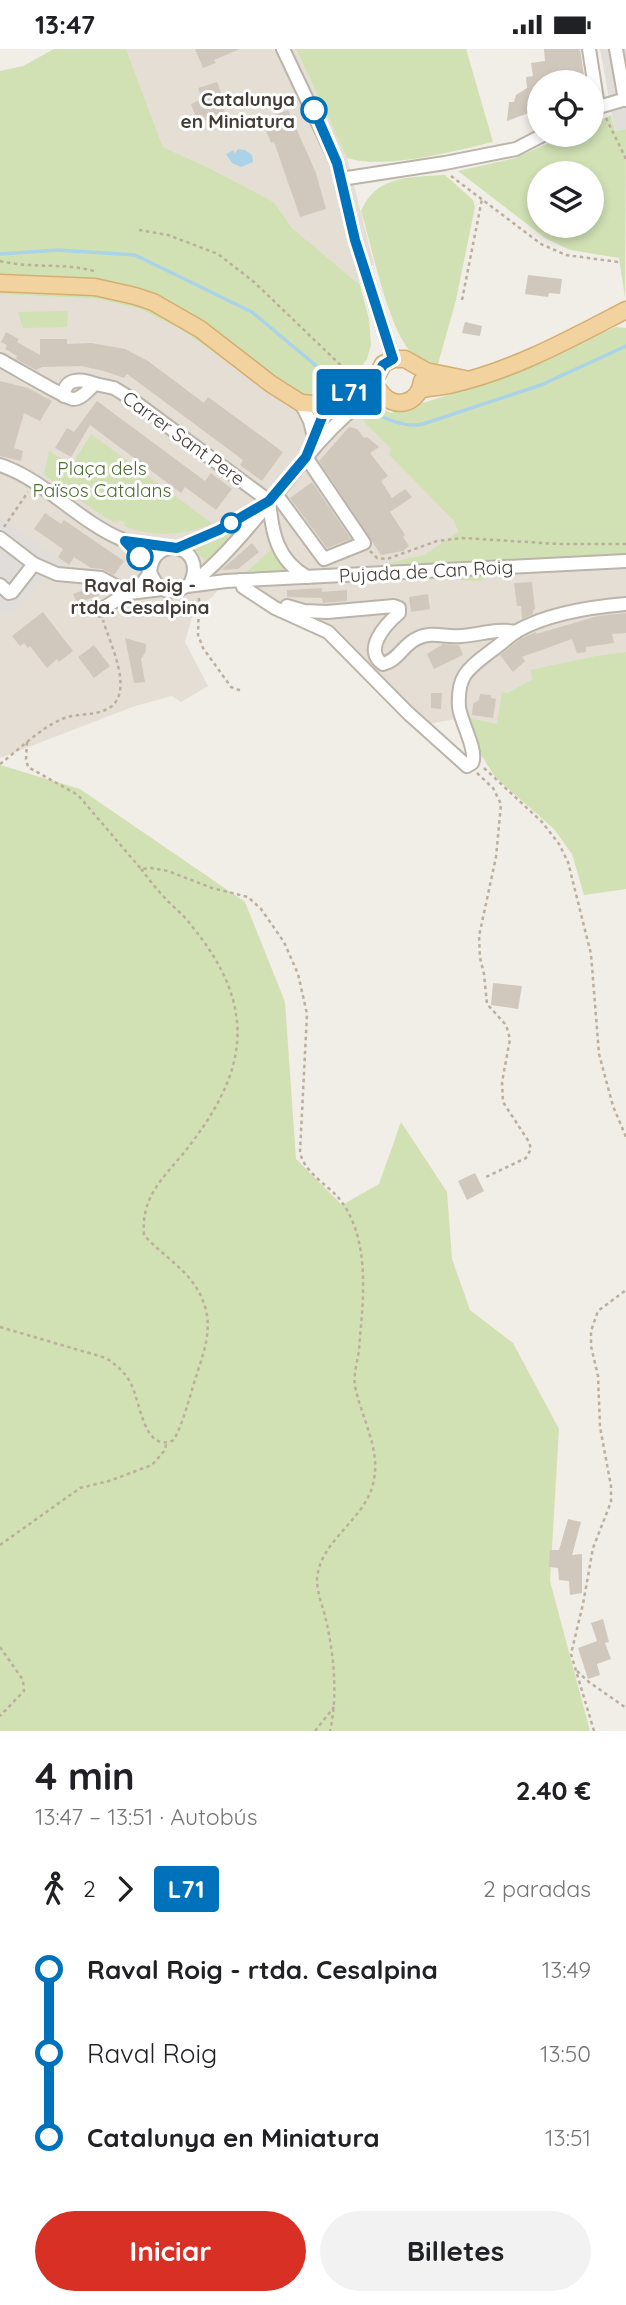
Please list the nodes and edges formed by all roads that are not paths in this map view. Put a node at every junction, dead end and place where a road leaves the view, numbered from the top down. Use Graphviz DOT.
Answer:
graph roads {
  1 [pos="283,49"];
  2 [pos="589,49"];
  3 [pos="616,49"];
  4 [pos="622,64"];
  5 [pos="591,70"];
  6 [pos="625,100"];
  7 [pos="604,106"];
  8 [pos="527,143"];
  9 [pos="341,179"];
  10 [pos="0,283"];
  11 [pos="626,310"];
  12 [pos="393,359"];
  13 [pos="0,360"];
  14 [pos="418,368"];
  15 [pos="378,374"];
  16 [pos="467,379"];
  17 [pos="421,389"];
  18 [pos="384,397"];
  19 [pos="301,403"];
  20 [pos="360,403"];
  21 [pos="327,405"];
  22 [pos="314,437"];
  23 [pos="306,457"];
  24 [pos="0,465"];
  25 [pos="273,497"];
  26 [pos="0,538"];
  27 [pos="125,541"];
  28 [pos="173,548"];
  29 [pos="626,561"];
  30 [pos="34,563"];
  31 [pos="193,563"];
  32 [pos="207,571"];
  33 [pos="150,572"];
  34 [pos="307,577"];
  35 [pos="243,580"];
  36 [pos="226,581"];
  37 [pos="193,584"];
  38 [pos="0,585"];
  39 [pos="162,589"];
  40 [pos="129,593"];
  41 [pos="626,604"];
  42 [pos="103,608"];
  43 [pos="516,632"];
  1 -- 9 [label="street"];
  2 -- 5 [label="street"];
  3 -- 4 [label="street"];
  4 -- 6 [label="street"];
  6 -- 7 [label="street"];
  8 -- 9 [label="street"];
  9 -- 12 [label="street"];
  10 -- 19 [label="main road"];
  11 -- 16 [label="main road"];
  12 -- 14 [label="main road"];
  12 -- 15 [label="main road"];
  13 -- 25 [label="street, Carrer Sant Pere"];
  14 -- 16 [label="main road"];
  14 -- 17 [label="main road"];
  15 -- 18 [label="main road"];
  15 -- 21 [label="main road"];
  16 -- 17 [label="main road"];
  17 -- 18 [label="main road"];
  18 -- 20 [label="main road"];
  19 -- 21 [label="main road"];
  19 -- 22 [label="street"];
  20 -- 21 [label="main road"];
  20 -- 23 [label="street"];
  21 -- 22 [label="street"];
  22 -- 23 [label="street"];
  23 -- 25 [label="street"];
  23 -- 25 [label="street, Carrer Sant Pere"];
  24 -- 27 [label="street"];
  25 -- 28 [label="street"];
  25 -- 32 [label="street"];
  25 -- 34 [label="street"];
  26 -- 30 [label="street"];
  27 -- 28 [label="street"];
  27 -- 33 [label="street"];
  28 -- 31 [label="street"];
  28 -- 33 [label="street"];
  29 -- 34 [label="street, Pujada de Can Roig"];
  30 -- 38 [label="street"];
  30 -- 40 [label="street"];
  31 -- 32 [label="street"];
  31 -- 37 [label="street"];
  32 -- 36 [label="street"];
  32 -- 37 [label="street"];
  33 -- 39 [label="street"];
  33 -- 40 [label="street"];
  34 -- 35 [label="street, Pujada de Can Roig"];
  35 -- 36 [label="street, Pujada de Can Roig"];
  35 -- 43 [label="street"];
  35 -- 43 [label="street"];
  36 -- 37 [label="street, Pujada de Can Roig"];
  37 -- 39 [label="street"];
  39 -- 40 [label="street"];
  40 -- 42 [label="street"];
  41 -- 43 [label="street"];
}
